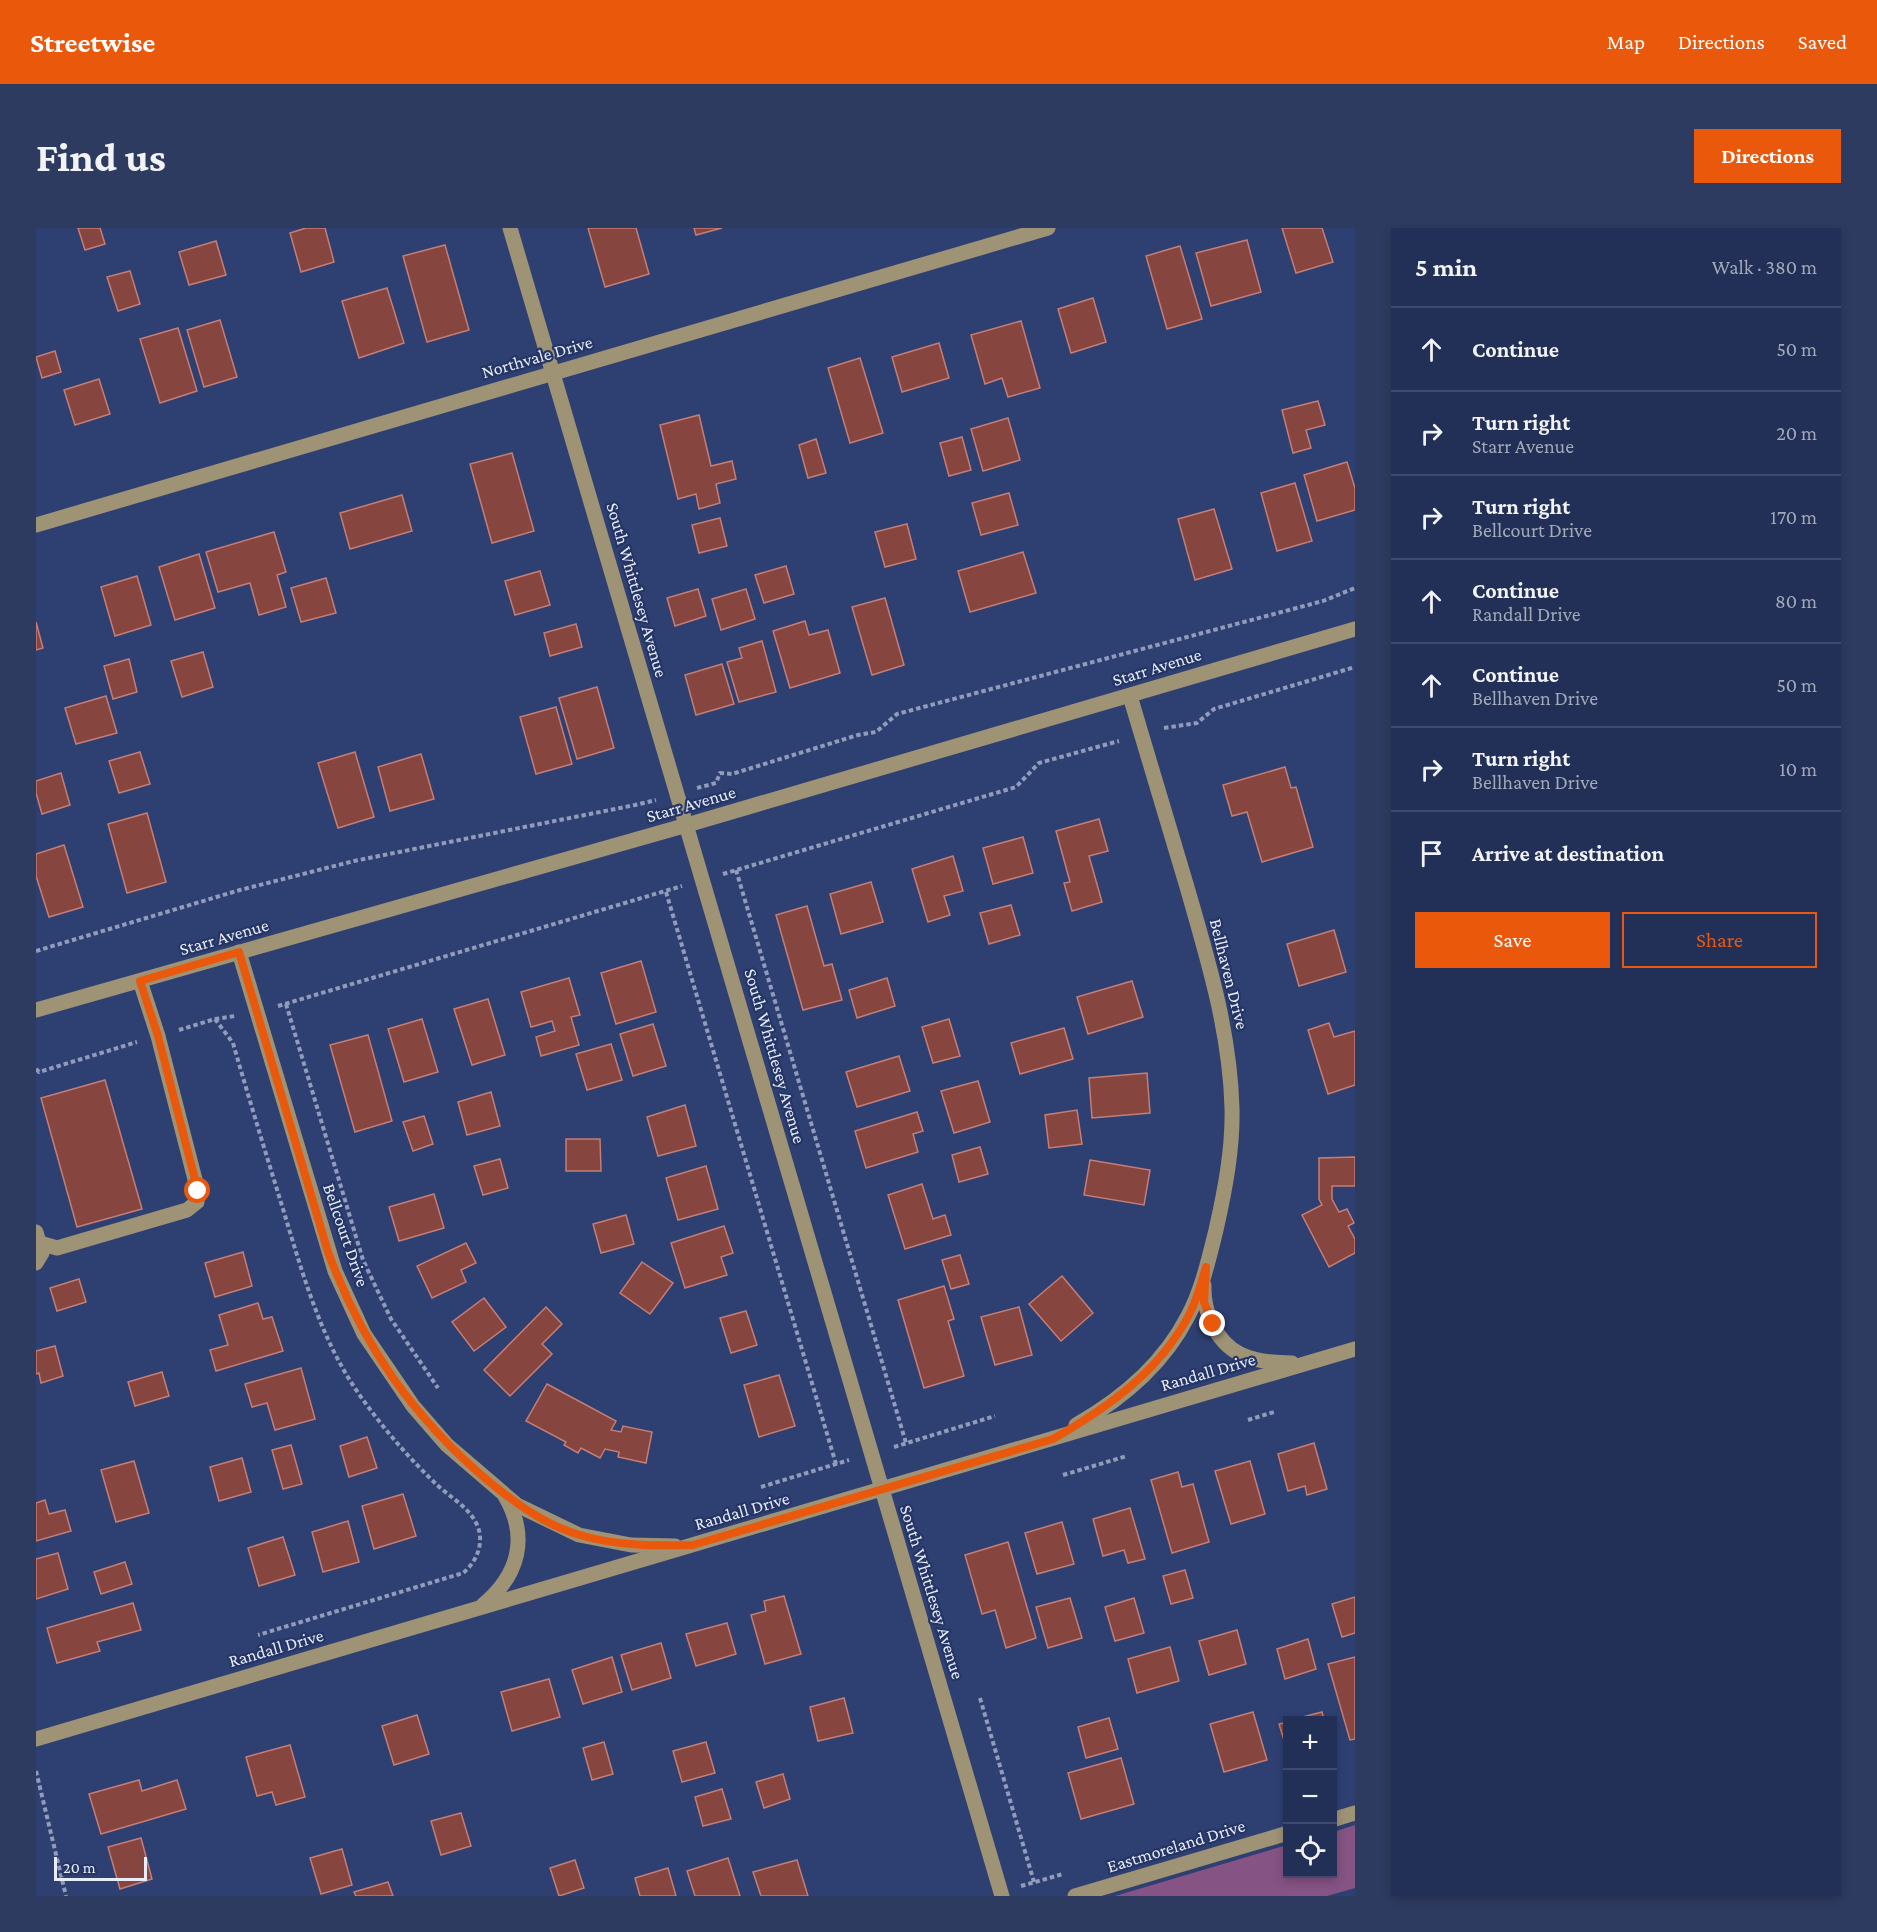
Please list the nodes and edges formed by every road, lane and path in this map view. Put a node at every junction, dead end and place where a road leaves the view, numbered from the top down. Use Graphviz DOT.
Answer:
graph roads {
  1 [pos="510,228"];
  2 [pos="1048,228"];
  3 [pos="553,373"];
  4 [pos="36,525"];
  5 [pos="1355,628"];
  6 [pos="1130,696"];
  7 [pos="687,825"];
  8 [pos="736,870"];
  9 [pos="666,892"];
  10 [pos="239,952"];
  11 [pos="140,981"];
  12 [pos="286,1004"];
  13 [pos="36,1010"];
  14 [pos="215,1019"];
  15 [pos="38,1237"];
  16 [pos="36,1263"];
  17 [pos="1206,1267"];
  18 [pos="1355,1349"];
  19 [pos="1306,1364"];
  20 [pos="438,1388"];
  21 [pos="1274,1412"];
  22 [pos="1248,1420"];
  23 [pos="1053,1439"];
  24 [pos="906,1443"];
  25 [pos="1127,1456"];
  26 [pos="836,1464"];
  27 [pos="1063,1474"];
  28 [pos="494,1486"];
  29 [pos="881,1490"];
  30 [pos="693,1545"];
  31 [pos="472,1611"];
  32 [pos="258,1635"];
  33 [pos="980,1698"];
  34 [pos="36,1739"];
  35 [pos="36,1772"];
  36 [pos="1355,1813"];
  37 [pos="1337,1818"];
  38 [pos="1283,1834"];
  39 [pos="1034,1882"];
  40 [pos="66,1896"];
  41 [pos="1002,1896"];
  42 [pos="1075,1896"];
  1 -- 3 [label="street, South Whittlesey Avenue"];
  2 -- 3 [label="street, Northvale Drive"];
  3 -- 4 [label="street, Northvale Drive"];
  3 -- 7 [label="street, South Whittlesey Avenue"];
  5 -- 6 [label="street, Starr Avenue"];
  6 -- 7 [label="street, Starr Avenue"];
  6 -- 17 [label="street, Bellhaven Drive"];
  7 -- 10 [label="street, Starr Avenue"];
  7 -- 29 [label="street, South Whittlesey Avenue"];
  8 -- 24 [label="path"];
  9 -- 26 [label="path"];
  10 -- 11 [label="street, Starr Avenue"];
  10 -- 28 [label="street, Bellcourt Drive"];
  11 -- 13 [label="street, Starr Avenue"];
  11 -- 15 [label="street"];
  12 -- 20 [label="path"];
  14 -- 32 [label="path"];
  15 -- 16 [label="street"];
  17 -- 19 [label="street, Bellhaven Drive"];
  17 -- 23 [label="street, Bellhaven Drive"];
  18 -- 19 [label="street, Randall Drive"];
  19 -- 23 [label="street, Randall Drive"];
  21 -- 22 [label="path"];
  23 -- 29 [label="street, Randall Drive"];
  25 -- 27 [label="path"];
  28 -- 30 [label="street, Bellcourt Drive"];
  28 -- 31 [label="street, Bellcourt Drive"];
  29 -- 30 [label="street, Randall Drive"];
  29 -- 41 [label="street, South Whittlesey Avenue"];
  30 -- 31 [label="street, Randall Drive"];
  31 -- 34 [label="street, Randall Drive"];
  33 -- 39 [label="path"];
  35 -- 40 [label="path"];
  36 -- 37 [label="street"];
  38 -- 42 [label="street, Eastmoreland Drive"];
}
